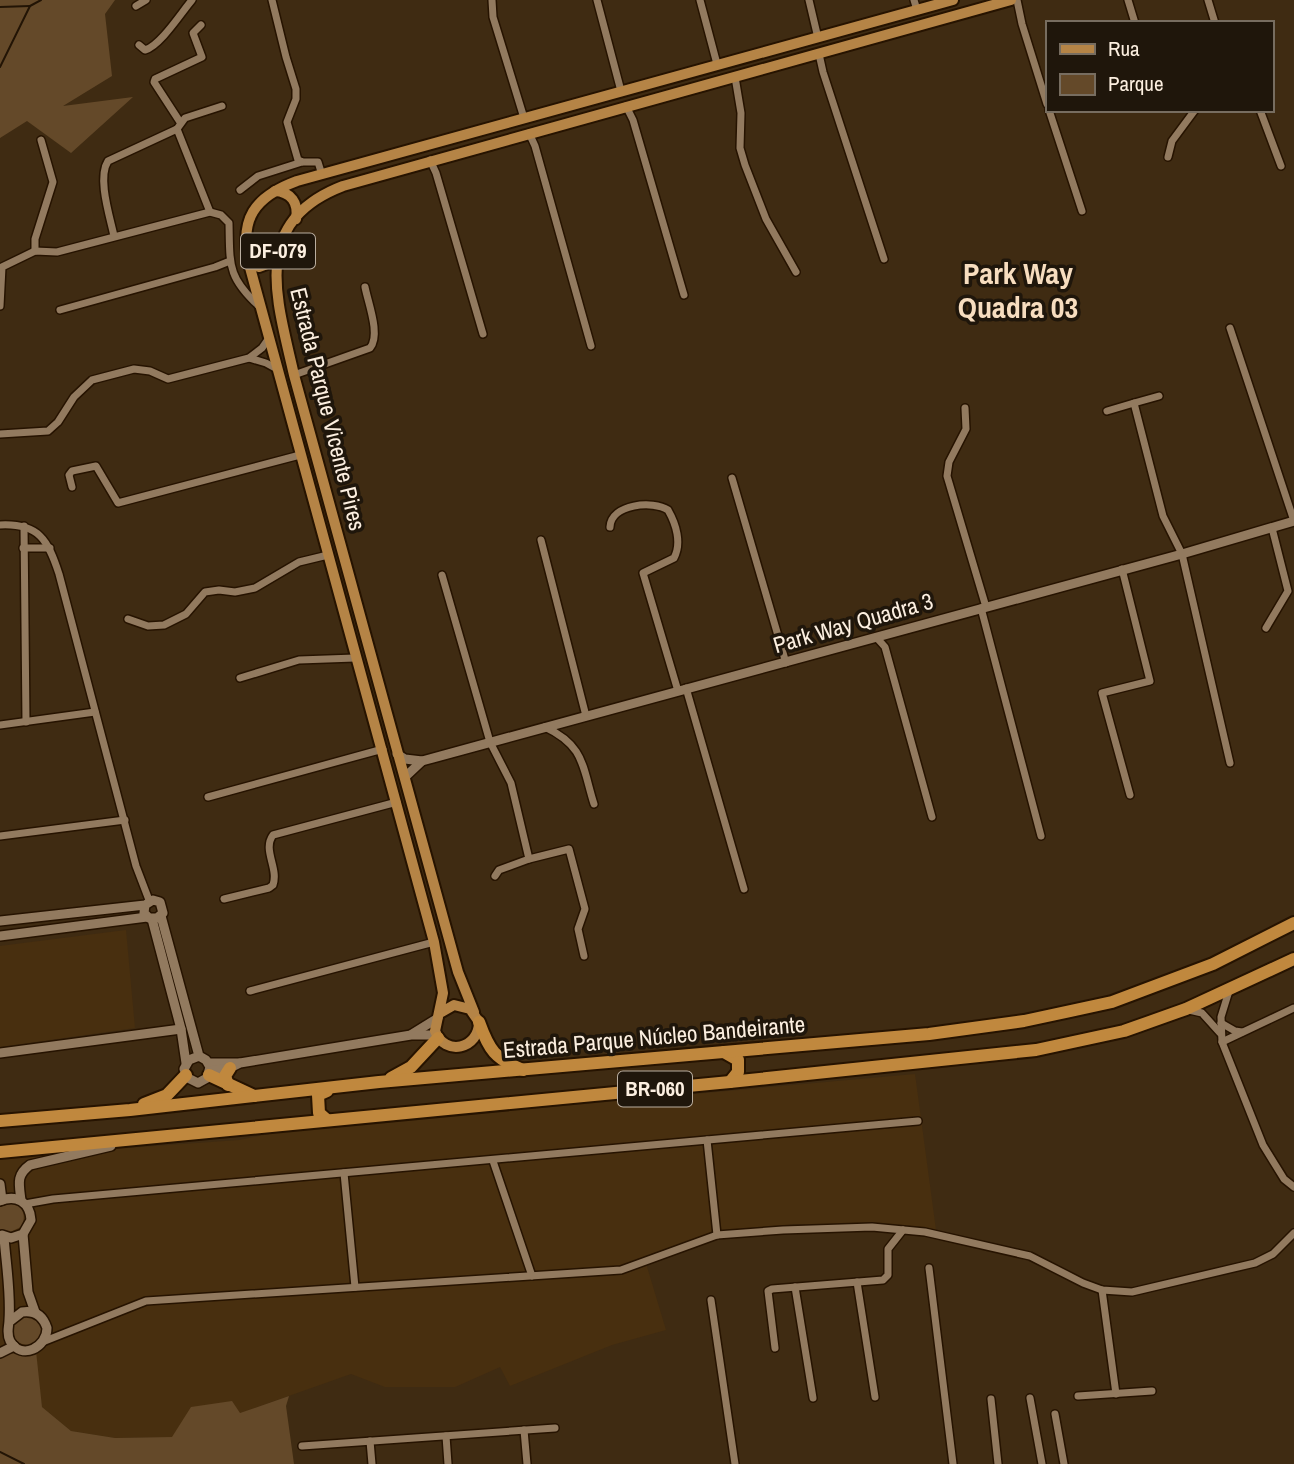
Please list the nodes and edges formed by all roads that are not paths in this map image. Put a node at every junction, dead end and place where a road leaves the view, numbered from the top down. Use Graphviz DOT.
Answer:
graph roads {
  1 [pos="146,0"];
  2 [pos="192,0"];
  3 [pos="272,0"];
  4 [pos="492,0"];
  5 [pos="597,0"];
  6 [pos="700,0"];
  7 [pos="809,0"];
  8 [pos="953,0"];
  9 [pos="1011,0"];
  10 [pos="1017,0"];
  11 [pos="1128,0"];
  12 [pos="1208,0"];
  13 [pos="915,5"];
  14 [pos="136,6"];
  15 [pos="1134,21"];
  16 [pos="1214,21"];
  17 [pos="201,25"];
  18 [pos="818,38"];
  19 [pos="139,45"];
  20 [pos="819,54"];
  21 [pos="717,64"];
  22 [pos="735,77"];
  23 [pos="621,91"];
  24 [pos="1046,101"];
  25 [pos="222,106"];
  26 [pos="626,106"];
  27 [pos="1050,112"];
  28 [pos="1194,112"];
  29 [pos="1260,112"];
  30 [pos="524,118"];
  31 [pos="179,126"];
  32 [pos="529,132"];
  33 [pos="41,140"];
  34 [pos="1168,157"];
  35 [pos="430,160"];
  36 [pos="303,162"];
  37 [pos="1281,166"];
  38 [pos="322,175"];
  39 [pos="240,190"];
  40 [pos="275,191"];
  41 [pos="1082,211"];
  42 [pos="211,212"];
  43 [pos="296,219"];
  44 [pos="114,236"];
  45 [pos="35,251"];
  46 [pos="884,259"];
  47 [pos="230,261"];
  48 [pos="275,261"];
  49 [pos="248,264"];
  50 [pos="1,266"];
  51 [pos="796,272"];
  52 [pos="365,287"];
  53 [pos="684,295"];
  54 [pos="0,306"];
  55 [pos="260,307"];
  56 [pos="60,310"];
  57 [pos="1230,328"];
  58 [pos="483,334"];
  59 [pos="269,338"];
  60 [pos="591,346"];
  61 [pos="249,358"];
  62 [pos="277,369"];
  63 [pos="294,375"];
  64 [pos="1159,396"];
  65 [pos="1134,403"];
  66 [pos="965,408"];
  67 [pos="1107,411"];
  68 [pos="0,434"];
  69 [pos="300,455"];
  70 [pos="732,478"];
  71 [pos="72,486"];
  72 [pos="1294,522"];
  73 [pos="0,525"];
  74 [pos="24,526"];
  75 [pos="610,527"];
  76 [pos="1272,528"];
  77 [pos="541,540"];
  78 [pos="23,548"];
  79 [pos="50,548"];
  80 [pos="328,555"];
  81 [pos="1182,555"];
  82 [pos="1122,569"];
  83 [pos="442,575"];
  84 [pos="350,580"];
  85 [pos="335,585"];
  86 [pos="1291,593"];
  87 [pos="983,607"];
  88 [pos="128,619"];
  89 [pos="1266,628"];
  90 [pos="888,634"];
  91 [pos="876,637"];
  92 [pos="885,647"];
  93 [pos="355,658"];
  94 [pos="786,663"];
  95 [pos="240,678"];
  96 [pos="682,689"];
  97 [pos="95,712"];
  98 [pos="586,716"];
  99 [pos="26,722"];
  100 [pos="0,725"];
  101 [pos="545,727"];
  102 [pos="490,742"];
  103 [pos="383,749"];
  104 [pos="397,754"];
  105 [pos="422,761"];
  106 [pos="1230,763"];
  107 [pos="405,777"];
  108 [pos="1130,795"];
  109 [pos="208,797"];
  110 [pos="397,802"];
  111 [pos="594,804"];
  112 [pos="932,817"];
  113 [pos="125,820"];
  114 [pos="0,836"];
  115 [pos="1041,836"];
  116 [pos="529,859"];
  117 [pos="495,876"];
  118 [pos="744,889"];
  119 [pos="224,900"];
  120 [pos="147,903"];
  121 [pos="90,911"];
  122 [pos="153,917"];
  123 [pos="0,921"];
  124 [pos="1294,923"];
  125 [pos="91,925"];
  126 [pos="0,936"];
  127 [pos="434,942"];
  128 [pos="584,956"];
  129 [pos="1294,959"];
  130 [pos="1229,990"];
  131 [pos="250,991"];
  132 [pos="1294,1008"];
  133 [pos="1186,1009"];
  134 [pos="439,1016"];
  135 [pos="477,1017"];
  136 [pos="1221,1023"];
  137 [pos="181,1029"];
  138 [pos="1243,1032"];
  139 [pos="411,1035"];
  140 [pos="437,1037"];
  141 [pos="1221,1038"];
  142 [pos="723,1052"];
  143 [pos="0,1053"];
  144 [pos="199,1056"];
  145 [pos="235,1066"];
  146 [pos="186,1069"];
  147 [pos="209,1070"];
  148 [pos="526,1071"];
  149 [pos="730,1082"];
  150 [pos="379,1083"];
  151 [pos="228,1085"];
  152 [pos="334,1088"];
  153 [pos="254,1096"];
  154 [pos="130,1110"];
  155 [pos="327,1120"];
  156 [pos="0,1121"];
  157 [pos="918,1121"];
  158 [pos="142,1138"];
  159 [pos="707,1140"];
  160 [pos="0,1152"];
  161 [pos="493,1161"];
  162 [pos="344,1173"];
  163 [pos="0,1184"];
  164 [pos="1294,1187"];
  165 [pos="1,1201"];
  166 [pos="23,1202"];
  167 [pos="903,1230"];
  168 [pos="1294,1233"];
  169 [pos="23,1234"];
  170 [pos="717,1235"];
  171 [pos="2,1236"];
  172 [pos="24,1268"];
  173 [pos="929,1268"];
  174 [pos="7,1269"];
  175 [pos="531,1276"];
  176 [pos="857,1282"];
  177 [pos="355,1287"];
  178 [pos="795,1287"];
  179 [pos="1102,1290"];
  180 [pos="711,1300"];
  181 [pos="35,1312"];
  182 [pos="9,1322"];
  183 [pos="4,1335"];
  184 [pos="45,1341"];
  185 [pos="14,1346"];
  186 [pos="775,1348"];
  187 [pos="0,1353"];
  188 [pos="1152,1391"];
  189 [pos="1116,1394"];
  190 [pos="1078,1396"];
  191 [pos="875,1397"];
  192 [pos="813,1398"];
  193 [pos="1030,1398"];
  194 [pos="991,1399"];
  195 [pos="1055,1415"];
  196 [pos="555,1428"];
  197 [pos="524,1430"];
  198 [pos="446,1436"];
  199 [pos="370,1441"];
  200 [pos="302,1446"];
  201 [pos="372,1464"];
  202 [pos="448,1464"];
  203 [pos="527,1464"];
  204 [pos="735,1464"];
  205 [pos="953,1464"];
  206 [pos="998,1464"];
  207 [pos="1042,1464"];
  208 [pos="1064,1464"];
  1 -- 14 [label="street"];
  2 -- 19 [label="street"];
  3 -- 36 [label="street"];
  4 -- 30 [label="street"];
  5 -- 23 [label="street"];
  6 -- 21 [label="street"];
  7 -- 18 [label="street"];
  8 -- 13 [label="main road, Estrada Parque Vicente Pires / DF-079"];
  9 -- 20 [label="main road, Estrada Parque Vicente Pires / DF-079"];
  10 -- 24 [label="street"];
  11 -- 15 [label="street"];
  12 -- 16 [label="street"];
  13 -- 18 [label="main road, Estrada Parque Vicente Pires / DF-079"];
  17 -- 31 [label="street"];
  18 -- 21 [label="main road, Estrada Parque Vicente Pires / DF-079"];
  20 -- 22 [label="main road, Estrada Parque Vicente Pires / DF-079"];
  20 -- 46 [label="street"];
  21 -- 23 [label="main road, Estrada Parque Vicente Pires / DF-079"];
  22 -- 26 [label="main road, Estrada Parque Vicente Pires / DF-079"];
  22 -- 51 [label="street"];
  23 -- 30 [label="main road, Estrada Parque Vicente Pires / DF-079"];
  25 -- 31 [label="street"];
  26 -- 32 [label="main road, Estrada Parque Vicente Pires / DF-079"];
  26 -- 53 [label="street"];
  27 -- 41 [label="street"];
  28 -- 34 [label="street"];
  29 -- 37 [label="street"];
  30 -- 38 [label="main road, Estrada Parque Vicente Pires / DF-079"];
  31 -- 42 [label="street"];
  31 -- 44 [label="street"];
  32 -- 35 [label="main road, Estrada Parque Vicente Pires / DF-079"];
  32 -- 60 [label="street"];
  33 -- 45 [label="street"];
  35 -- 43 [label="main road, Estrada Parque Vicente Pires / DF-079"];
  35 -- 58 [label="street"];
  36 -- 38 [label="street"];
  36 -- 39 [label="street"];
  38 -- 40 [label="main road, Estrada Parque Vicente Pires / DF-079"];
  40 -- 43 [label="main road"];
  40 -- 49 [label="main road, Estrada Parque Vicente Pires / DF-079"];
  42 -- 44 [label="street"];
  42 -- 47 [label="street"];
  43 -- 48 [label="main road, Estrada Parque Vicente Pires / DF-079"];
  44 -- 45 [label="street"];
  45 -- 50 [label="street"];
  47 -- 55 [label="street"];
  47 -- 56 [label="street"];
  48 -- 49 [label="main road"];
  48 -- 63 [label="main road, Estrada Parque Vicente Pires / DF-079"];
  49 -- 55 [label="main road, Estrada Parque Vicente Pires / DF-079"];
  50 -- 54 [label="street"];
  52 -- 63 [label="street"];
  55 -- 59 [label="main road, Estrada Parque Vicente Pires / DF-079"];
  57 -- 72 [label="street"];
  59 -- 61 [label="street"];
  59 -- 62 [label="main road, Estrada Parque Vicente Pires / DF-079"];
  61 -- 62 [label="street"];
  61 -- 68 [label="street"];
  62 -- 69 [label="main road, Estrada Parque Vicente Pires / DF-079"];
  63 -- 84 [label="main road, Estrada Parque Vicente Pires / DF-079"];
  64 -- 65 [label="street"];
  65 -- 67 [label="street"];
  65 -- 81 [label="street"];
  66 -- 87 [label="street"];
  69 -- 71 [label="street"];
  69 -- 80 [label="main road, Estrada Parque Vicente Pires / DF-079"];
  70 -- 94 [label="street"];
  72 -- 76 [label="street, Park Way Quadra 3"];
  73 -- 74 [label="street"];
  74 -- 78 [label="street"];
  74 -- 79 [label="street"];
  75 -- 96 [label="street"];
  76 -- 81 [label="street, Park Way Quadra 3"];
  76 -- 86 [label="street"];
  77 -- 98 [label="street"];
  78 -- 79 [label="street"];
  78 -- 99 [label="street"];
  79 -- 97 [label="street"];
  80 -- 85 [label="main road, Estrada Parque Vicente Pires / DF-079"];
  80 -- 88 [label="street"];
  81 -- 82 [label="street, Park Way Quadra 3"];
  81 -- 106 [label="street"];
  82 -- 87 [label="street, Park Way Quadra 3"];
  82 -- 108 [label="street"];
  83 -- 102 [label="street"];
  84 -- 85 [label="main road"];
  84 -- 104 [label="main road, Estrada Parque Vicente Pires / DF-079"];
  85 -- 93 [label="main road, Estrada Parque Vicente Pires / DF-079"];
  86 -- 89 [label="street"];
  87 -- 90 [label="street, Park Way Quadra 3"];
  87 -- 115 [label="street"];
  90 -- 91 [label="street, Park Way Quadra 3"];
  90 -- 92 [label="street"];
  91 -- 92 [label="street"];
  91 -- 94 [label="street, Park Way Quadra 3"];
  92 -- 112 [label="street"];
  93 -- 95 [label="street"];
  93 -- 103 [label="main road, Estrada Parque Vicente Pires / DF-079"];
  94 -- 96 [label="street, Park Way Quadra 3"];
  96 -- 98 [label="street, Park Way Quadra 3"];
  96 -- 118 [label="street"];
  97 -- 99 [label="street"];
  97 -- 113 [label="street"];
  98 -- 101 [label="street, Park Way Quadra 3"];
  99 -- 100 [label="street"];
  101 -- 102 [label="street, Park Way Quadra 3"];
  101 -- 111 [label="street"];
  102 -- 105 [label="street, Park Way Quadra 3"];
  102 -- 116 [label="street"];
  103 -- 109 [label="street"];
  103 -- 110 [label="main road, Estrada Parque Vicente Pires / DF-079"];
  104 -- 105 [label="street"];
  104 -- 107 [label="main road, Estrada Parque Vicente Pires / DF-079"];
  105 -- 107 [label="street, Park Way Quadra 3"];
  107 -- 135 [label="main road, Estrada Parque Vicente Pires / DF-079"];
  110 -- 119 [label="street"];
  110 -- 127 [label="main road, Estrada Parque Vicente Pires / DF-079"];
  113 -- 114 [label="street"];
  113 -- 120 [label="street"];
  116 -- 117 [label="street"];
  116 -- 128 [label="street"];
  120 -- 121 [label="street"];
  120 -- 122 [label="street"];
  120 -- 122 [label="street"];
  121 -- 123 [label="street"];
  121 -- 125 [label="street"];
  122 -- 125 [label="street"];
  122 -- 137 [label="street"];
  122 -- 144 [label="street"];
  124 -- 142 [label="highway, Estrada Parque Núcleo Bandeirante / BR-060"];
  125 -- 126 [label="street"];
  127 -- 131 [label="street"];
  127 -- 134 [label="main road, Estrada Parque Vicente Pires / DF-079"];
  129 -- 130 [label="highway, BR-060"];
  130 -- 133 [label="highway, BR-060"];
  130 -- 136 [label="street"];
  132 -- 138 [label="street"];
  133 -- 141 [label="street"];
  133 -- 149 [label="highway, BR-060"];
  134 -- 135 [label="main road"];
  134 -- 139 [label="street"];
  134 -- 140 [label="main road, Estrada Parque Vicente Pires / DF-079"];
  135 -- 140 [label="main road"];
  135 -- 148 [label="highway"];
  136 -- 138 [label="street"];
  136 -- 141 [label="street"];
  137 -- 143 [label="street"];
  137 -- 146 [label="street"];
  138 -- 141 [label="street"];
  139 -- 140 [label="street"];
  139 -- 145 [label="street"];
  140 -- 150 [label="highway"];
  141 -- 164 [label="street"];
  142 -- 148 [label="highway, Estrada Parque Núcleo Bandeirante / BR-060"];
  142 -- 149 [label="highway"];
  144 -- 146 [label="street"];
  144 -- 147 [label="street"];
  145 -- 147 [label="street"];
  145 -- 151 [label="highway"];
  146 -- 147 [label="street"];
  146 -- 154 [label="highway"];
  147 -- 151 [label="highway"];
  148 -- 150 [label="highway, Estrada Parque Núcleo Bandeirante / BR-060"];
  149 -- 155 [label="highway, BR-060"];
  150 -- 152 [label="highway, Estrada Parque Núcleo Bandeirante / BR-060"];
  151 -- 153 [label="highway"];
  152 -- 153 [label="highway, Estrada Parque Núcleo Bandeirante / BR-060"];
  152 -- 155 [label="highway"];
  153 -- 154 [label="highway, Estrada Parque Núcleo Bandeirante / BR-060"];
  154 -- 156 [label="highway, Estrada Parque Núcleo Bandeirante / BR-060"];
  155 -- 158 [label="highway, BR-060"];
  157 -- 159 [label="street"];
  158 -- 160 [label="highway, BR-060"];
  158 -- 166 [label="street"];
  159 -- 161 [label="street"];
  159 -- 170 [label="street"];
  161 -- 162 [label="street"];
  161 -- 175 [label="street"];
  162 -- 166 [label="street"];
  162 -- 177 [label="street"];
  163 -- 165 [label="street"];
  165 -- 166 [label="street"];
  166 -- 169 [label="street"];
  167 -- 170 [label="street"];
  167 -- 176 [label="street"];
  167 -- 179 [label="street"];
  168 -- 179 [label="street"];
  169 -- 171 [label="street"];
  169 -- 172 [label="street"];
  170 -- 175 [label="street"];
  171 -- 174 [label="street"];
  172 -- 174 [label="street"];
  172 -- 181 [label="street"];
  173 -- 205 [label="street"];
  174 -- 182 [label="street"];
  175 -- 177 [label="street"];
  176 -- 178 [label="street"];
  176 -- 191 [label="street"];
  177 -- 184 [label="street"];
  178 -- 186 [label="street"];
  178 -- 192 [label="street"];
  179 -- 189 [label="street"];
  180 -- 204 [label="street"];
  181 -- 182 [label="street"];
  181 -- 184 [label="street"];
  182 -- 183 [label="street"];
  183 -- 185 [label="street"];
  184 -- 185 [label="street"];
  185 -- 187 [label="street"];
  188 -- 189 [label="street"];
  189 -- 190 [label="street"];
  193 -- 207 [label="street"];
  194 -- 206 [label="street"];
  195 -- 208 [label="street"];
  196 -- 197 [label="street"];
  197 -- 198 [label="street"];
  197 -- 203 [label="street"];
  198 -- 199 [label="street"];
  198 -- 202 [label="street"];
  199 -- 200 [label="street"];
  199 -- 201 [label="street"];
}
